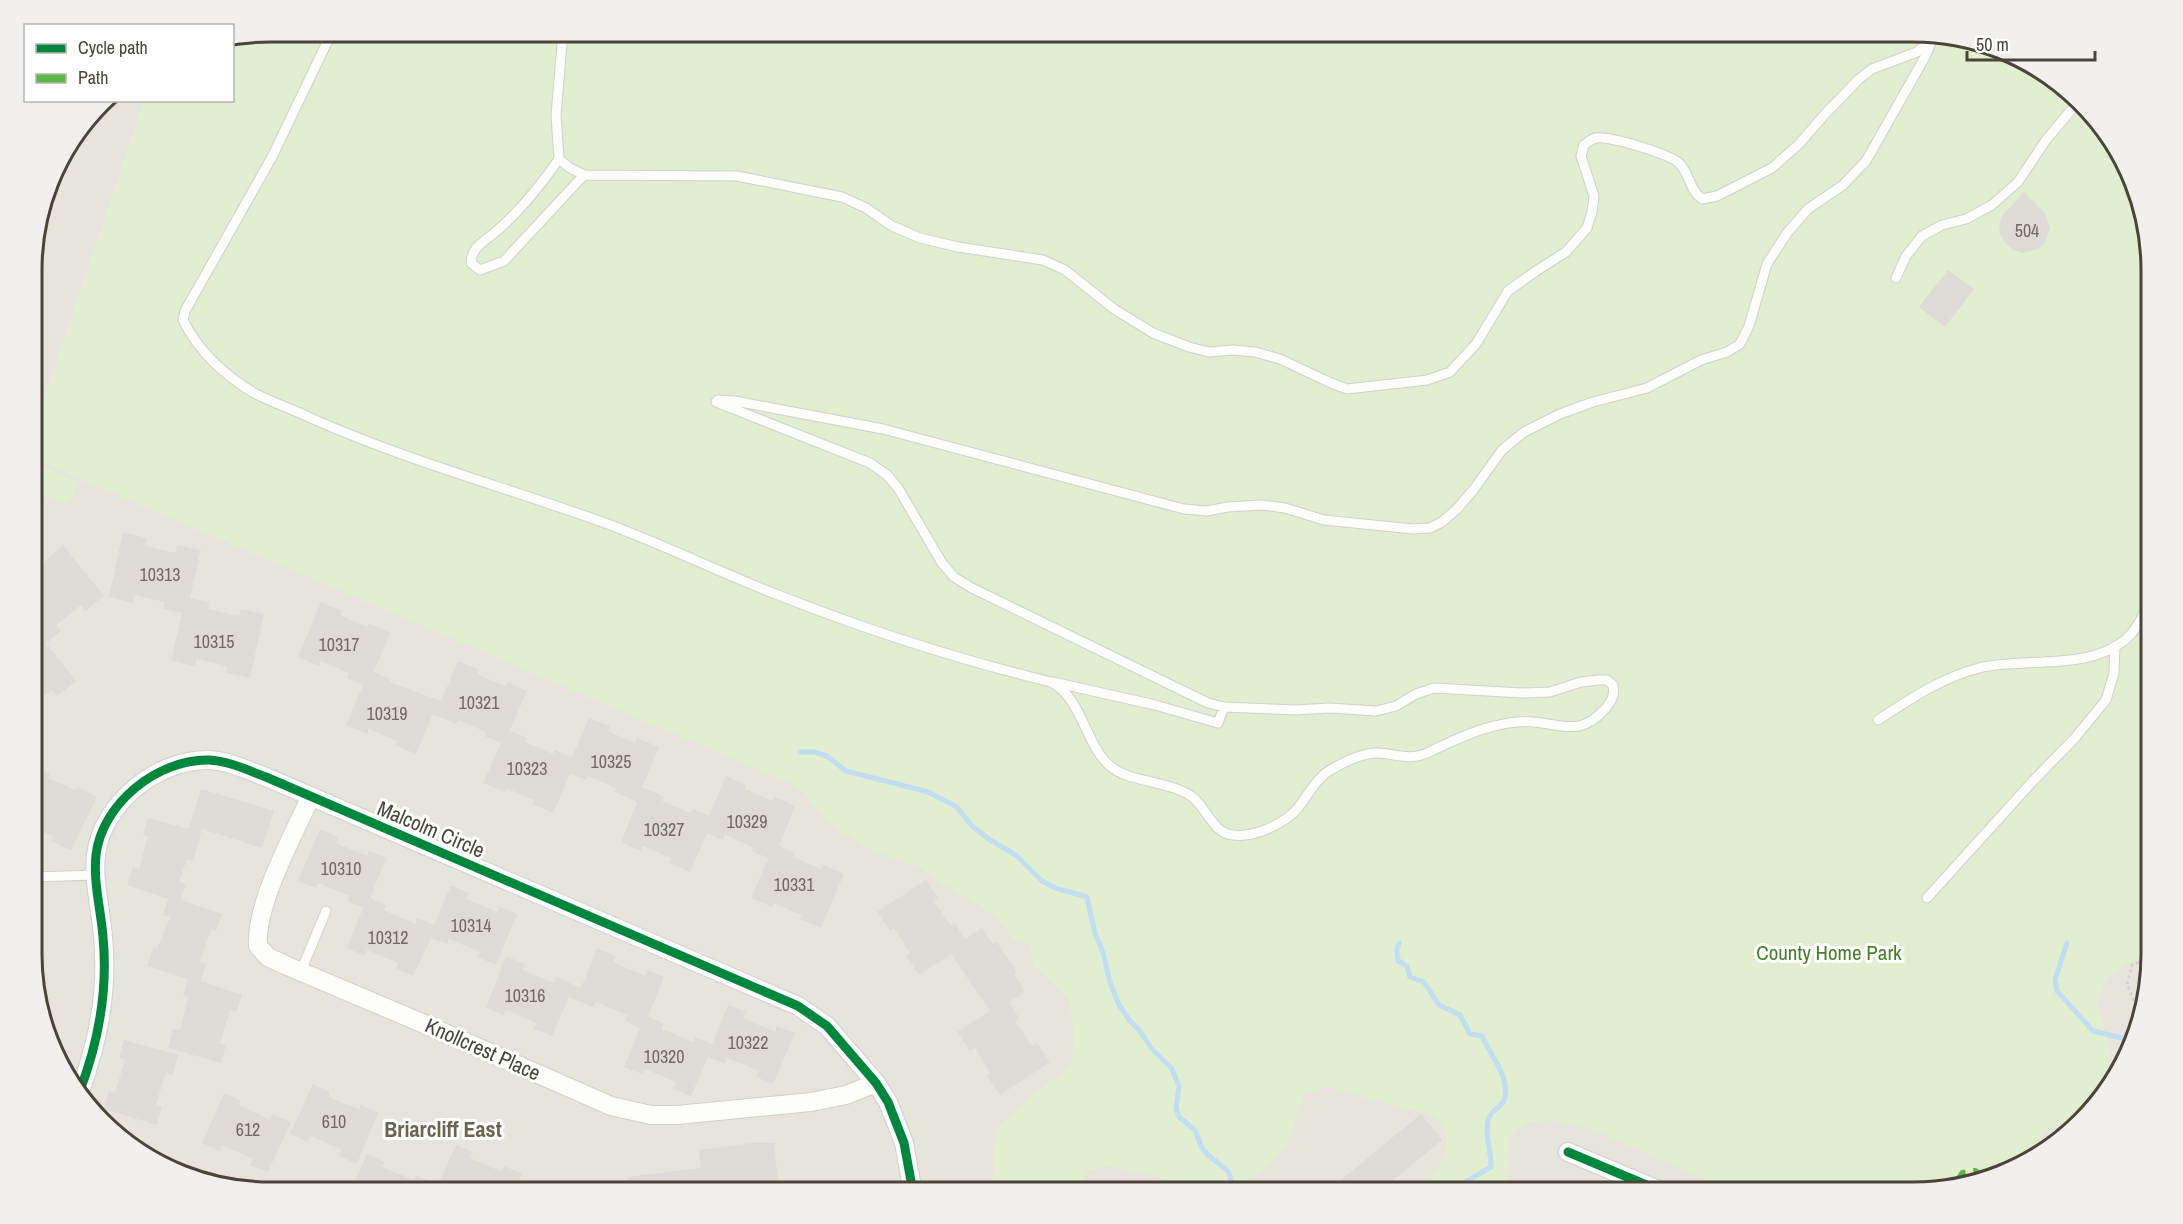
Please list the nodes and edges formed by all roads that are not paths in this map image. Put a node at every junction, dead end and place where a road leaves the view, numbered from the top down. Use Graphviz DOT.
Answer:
graph roads {
  1 [pos="327,42"];
  2 [pos="563,42"];
  3 [pos="1928,42"];
  4 [pos="1931,42"];
  5 [pos="2073,108"];
  6 [pos="559,159"];
  7 [pos="584,175"];
  8 [pos="1896,278"];
  9 [pos="2141,620"];
  10 [pos="2115,646"];
  11 [pos="1051,681"];
  12 [pos="1224,707"];
  13 [pos="1878,720"];
  14 [pos="311,796"];
  15 [pos="95,875"];
  16 [pos="42,877"];
  17 [pos="1927,898"];
  18 [pos="327,910"];
  19 [pos="301,971"];
  20 [pos="876,1083"];
  21 [pos="82,1084"];
  22 [pos="1568,1152"];
  23 [pos="911,1182"];
  24 [pos="1639,1182"];
  1 -- 11 [label="lane"];
  2 -- 6 [label="lane"];
  3 -- 7 [label="lane"];
  4 -- 12 [label="lane"];
  5 -- 8 [label="lane"];
  6 -- 7 [label="lane"];
  6 -- 7 [label="lane"];
  9 -- 10 [label="lane"];
  10 -- 13 [label="lane"];
  10 -- 17 [label="lane"];
  11 -- 12 [label="lane"];
  11 -- 12 [label="lane"];
  14 -- 15 [label="street, Malcolm Circle"];
  14 -- 19 [label="street, Knollcrest Place"];
  14 -- 20 [label="street, Malcolm Circle"];
  15 -- 16 [label="lane"];
  15 -- 21 [label="street, Malcolm Circle"];
  18 -- 19 [label="lane"];
  19 -- 20 [label="street, Knollcrest Place"];
  20 -- 23 [label="street, Malcolm Circle"];
  22 -- 24 [label="street"];
}
